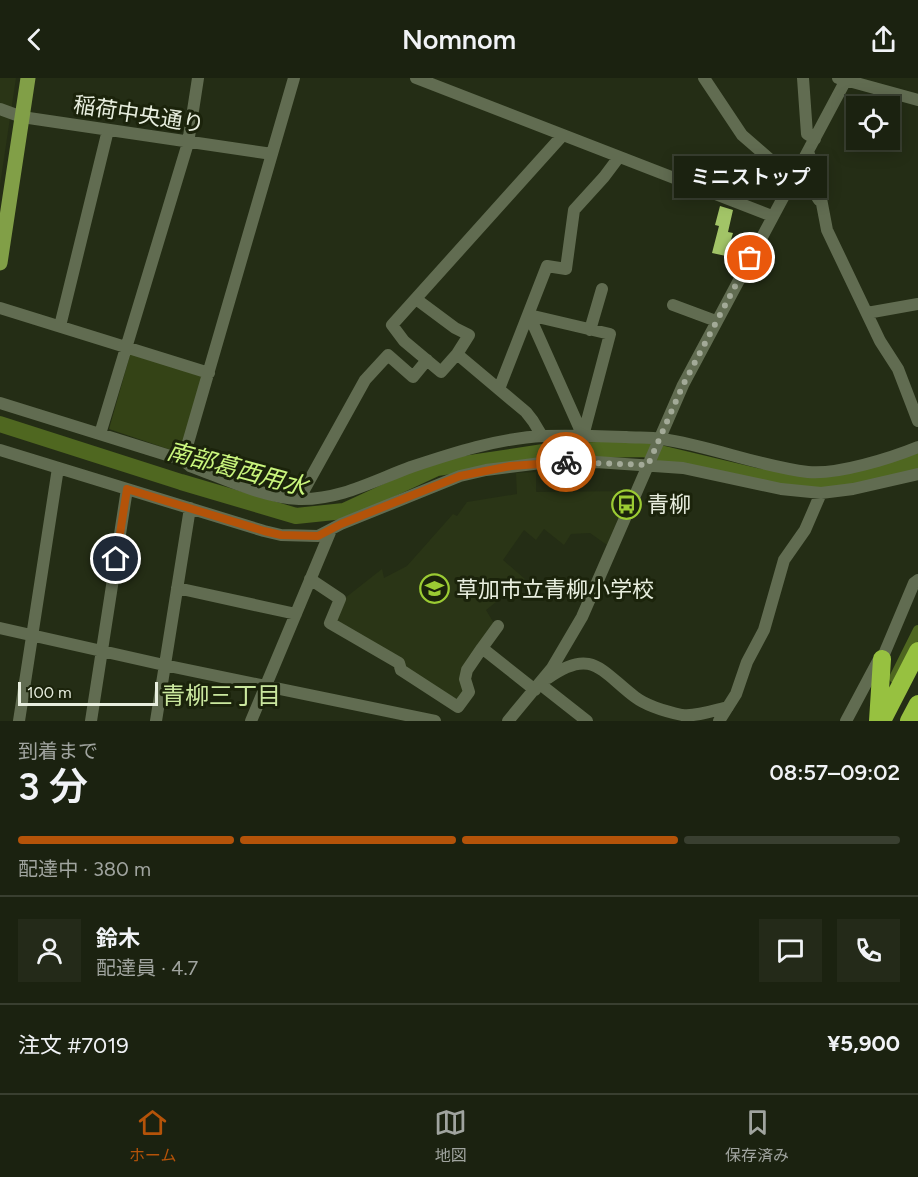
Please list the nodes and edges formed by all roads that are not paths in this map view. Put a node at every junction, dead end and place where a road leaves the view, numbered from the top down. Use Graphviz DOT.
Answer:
graph roads {
  1 [pos="28,78"];
  2 [pos="198,78"];
  3 [pos="294,78"];
  4 [pos="416,78"];
  5 [pos="704,78"];
  6 [pos="803,78"];
  7 [pos="844,79"];
  8 [pos="918,100"];
  9 [pos="0,110"];
  10 [pos="22,117"];
  11 [pos="108,130"];
  12 [pos="562,136"];
  13 [pos="815,139"];
  14 [pos="188,143"];
  15 [pos="808,151"];
  16 [pos="272,154"];
  17 [pos="619,156"];
  18 [pos="797,171"];
  19 [pos="821,204"];
  20 [pos="772,216"];
  21 [pos="0,263"];
  22 [pos="602,289"];
  23 [pos="416,299"];
  24 [pos="918,304"];
  25 [pos="674,305"];
  26 [pos="0,308"];
  27 [pos="867,313"];
  28 [pos="529,315"];
  29 [pos="716,321"];
  30 [pos="60,326"];
  31 [pos="590,330"];
  32 [pos="127,346"];
  33 [pos="457,354"];
  34 [pos="427,360"];
  35 [pos="209,373"];
  36 [pos="499,389"];
  37 [pos="0,403"];
  38 [pos="918,421"];
  39 [pos="100,434"];
  40 [pos="542,436"];
  41 [pos="583,436"];
  42 [pos="659,440"];
  43 [pos="918,447"];
  44 [pos="0,450"];
  45 [pos="183,460"];
  46 [pos="649,464"];
  47 [pos="58,468"];
  48 [pos="918,474"];
  49 [pos="127,489"];
  50 [pos="821,493"];
  51 [pos="299,499"];
  52 [pos="190,508"];
  53 [pos="331,530"];
  54 [pos="310,579"];
  55 [pos="918,580"];
  56 [pos="177,588"];
  57 [pos="296,614"];
  58 [pos="498,627"];
  59 [pos="0,628"];
  60 [pos="32,635"];
  61 [pos="482,648"];
  62 [pos="102,651"];
  63 [pos="918,651"];
  64 [pos="882,659"];
  65 [pos="164,665"];
  66 [pos="918,669"];
  67 [pos="265,687"];
  68 [pos="538,687"];
  69 [pos="918,704"];
  70 [pos="728,707"];
  71 [pos="19,721"];
  72 [pos="91,721"];
  73 [pos="156,721"];
  74 [pos="251,721"];
  75 [pos="435,721"];
  76 [pos="508,721"];
  77 [pos="587,721"];
  78 [pos="719,721"];
  79 [pos="846,721"];
  80 [pos="880,721"];
  81 [pos="891,721"];
  82 [pos="909,721"];
  1 -- 10 [label="main road"];
  2 -- 14 [label="street"];
  3 -- 16 [label="street"];
  4 -- 12 [label="street"];
  5 -- 18 [label="street"];
  6 -- 13 [label="street"];
  7 -- 8 [label="street"];
  7 -- 13 [label="street"];
  9 -- 10 [label="street, 稲荷中央通り"];
  10 -- 11 [label="street, 稲荷中央通り"];
  10 -- 21 [label="main road"];
  11 -- 14 [label="street, 稲荷中央通り"];
  11 -- 30 [label="street"];
  12 -- 17 [label="street"];
  12 -- 23 [label="street"];
  13 -- 15 [label="street"];
  14 -- 16 [label="street, 稲荷中央通り"];
  14 -- 32 [label="street"];
  15 -- 18 [label="street"];
  15 -- 19 [label="street"];
  16 -- 35 [label="street"];
  17 -- 20 [label="street"];
  17 -- 28 [label="street"];
  18 -- 19 [label="street"];
  18 -- 20 [label="street"];
  19 -- 27 [label="street"];
  20 -- 29 [label="street"];
  22 -- 31 [label="street"];
  23 -- 33 [label="street"];
  23 -- 34 [label="street"];
  24 -- 27 [label="street"];
  25 -- 29 [label="street"];
  26 -- 30 [label="street"];
  27 -- 38 [label="street"];
  28 -- 31 [label="street"];
  28 -- 36 [label="street"];
  28 -- 41 [label="street"];
  29 -- 42 [label="street"];
  30 -- 32 [label="street"];
  31 -- 41 [label="street"];
  32 -- 35 [label="street"];
  32 -- 39 [label="street"];
  33 -- 34 [label="street"];
  33 -- 36 [label="street"];
  34 -- 51 [label="street"];
  35 -- 45 [label="street"];
  36 -- 40 [label="street"];
  37 -- 39 [label="street"];
  39 -- 45 [label="street"];
  40 -- 41 [label="street"];
  40 -- 51 [label="street"];
  41 -- 42 [label="street"];
  42 -- 43 [label="street"];
  42 -- 46 [label="street"];
  44 -- 47 [label="street"];
  45 -- 51 [label="street"];
  46 -- 50 [label="street"];
  46 -- 53 [label="street"];
  46 -- 68 [label="street"];
  47 -- 49 [label="street"];
  47 -- 60 [label="street"];
  48 -- 50 [label="street"];
  49 -- 52 [label="street"];
  49 -- 62 [label="street"];
  50 -- 70 [label="street"];
  52 -- 53 [label="street"];
  52 -- 56 [label="street"];
  53 -- 54 [label="street"];
  54 -- 57 [label="street"];
  54 -- 61 [label="street"];
  55 -- 64 [label="street"];
  56 -- 57 [label="street"];
  56 -- 65 [label="street"];
  57 -- 67 [label="street"];
  58 -- 61 [label="street"];
  59 -- 60 [label="street"];
  60 -- 62 [label="street"];
  60 -- 71 [label="street"];
  61 -- 68 [label="street"];
  62 -- 65 [label="street"];
  62 -- 72 [label="street"];
  63 -- 80 [label="highway"];
  64 -- 79 [label="street"];
  64 -- 80 [label="highway"];
  65 -- 67 [label="street"];
  65 -- 73 [label="street"];
  66 -- 81 [label="highway"];
  67 -- 74 [label="street"];
  67 -- 75 [label="street"];
  68 -- 70 [label="street"];
  68 -- 76 [label="street"];
  68 -- 77 [label="street"];
  69 -- 82 [label="highway"];
  70 -- 78 [label="street"];
}
